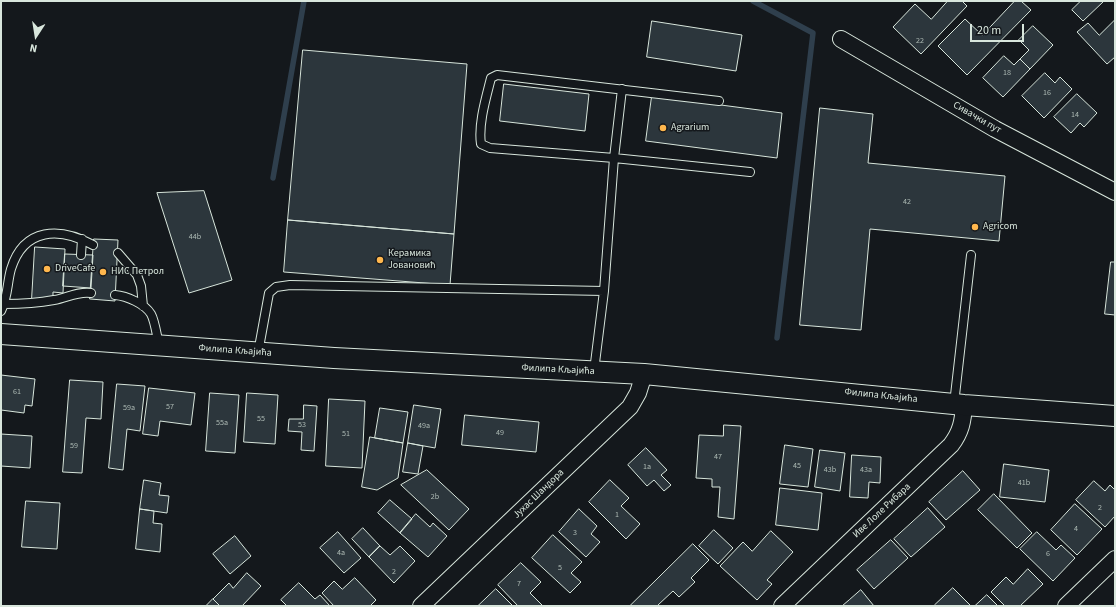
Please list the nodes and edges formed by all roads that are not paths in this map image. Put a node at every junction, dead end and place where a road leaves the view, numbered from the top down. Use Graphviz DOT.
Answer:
graph roads {
  1 [pos="841,39"];
  2 [pos="622,89"];
  3 [pos="719,101"];
  4 [pos="614,158"];
  5 [pos="750,172"];
  6 [pos="1115,192"];
  7 [pos="82,239"];
  8 [pos="94,245"];
  9 [pos="118,253"];
  10 [pos="81,255"];
  11 [pos="971,255"];
  12 [pos="604,291"];
  13 [pos="91,293"];
  14 [pos="115,295"];
  15 [pos="143,306"];
  16 [pos="3,307"];
  17 [pos="1,334"];
  18 [pos="159,346"];
  19 [pos="258,353"];
  20 [pos="594,371"];
  21 [pos="644,374"];
  22 [pos="959,404"];
  23 [pos="1115,416"];
  24 [pos="1115,559"];
  25 [pos="421,606"];
  26 [pos="782,606"];
  27 [pos="1066,606"];
  1 -- 6 [label="street, Сивачки пут"];
  2 -- 3 [label="lane"];
  2 -- 4 [label="lane"];
  2 -- 4 [label="lane"];
  4 -- 5 [label="lane"];
  4 -- 12 [label="lane"];
  7 -- 8 [label="lane"];
  7 -- 10 [label="lane"];
  7 -- 16 [label="lane"];
  9 -- 15 [label="lane"];
  11 -- 22 [label="lane"];
  12 -- 19 [label="lane"];
  12 -- 20 [label="lane"];
  13 -- 16 [label="lane"];
  14 -- 15 [label="lane"];
  15 -- 18 [label="lane"];
  17 -- 18 [label="street, Филипа Кљајића"];
  18 -- 19 [label="street, Филипа Кљајића"];
  19 -- 20 [label="street, Филипа Кљајића"];
  20 -- 21 [label="street, Филипа Кљајића"];
  21 -- 22 [label="street, Филипа Кљајића"];
  21 -- 25 [label="street, Јухас Шандора"];
  22 -- 23 [label="street, Филипа Кљајића"];
  22 -- 26 [label="street, Иве Лоле Рибара"];
  24 -- 27 [label="street"];
}
